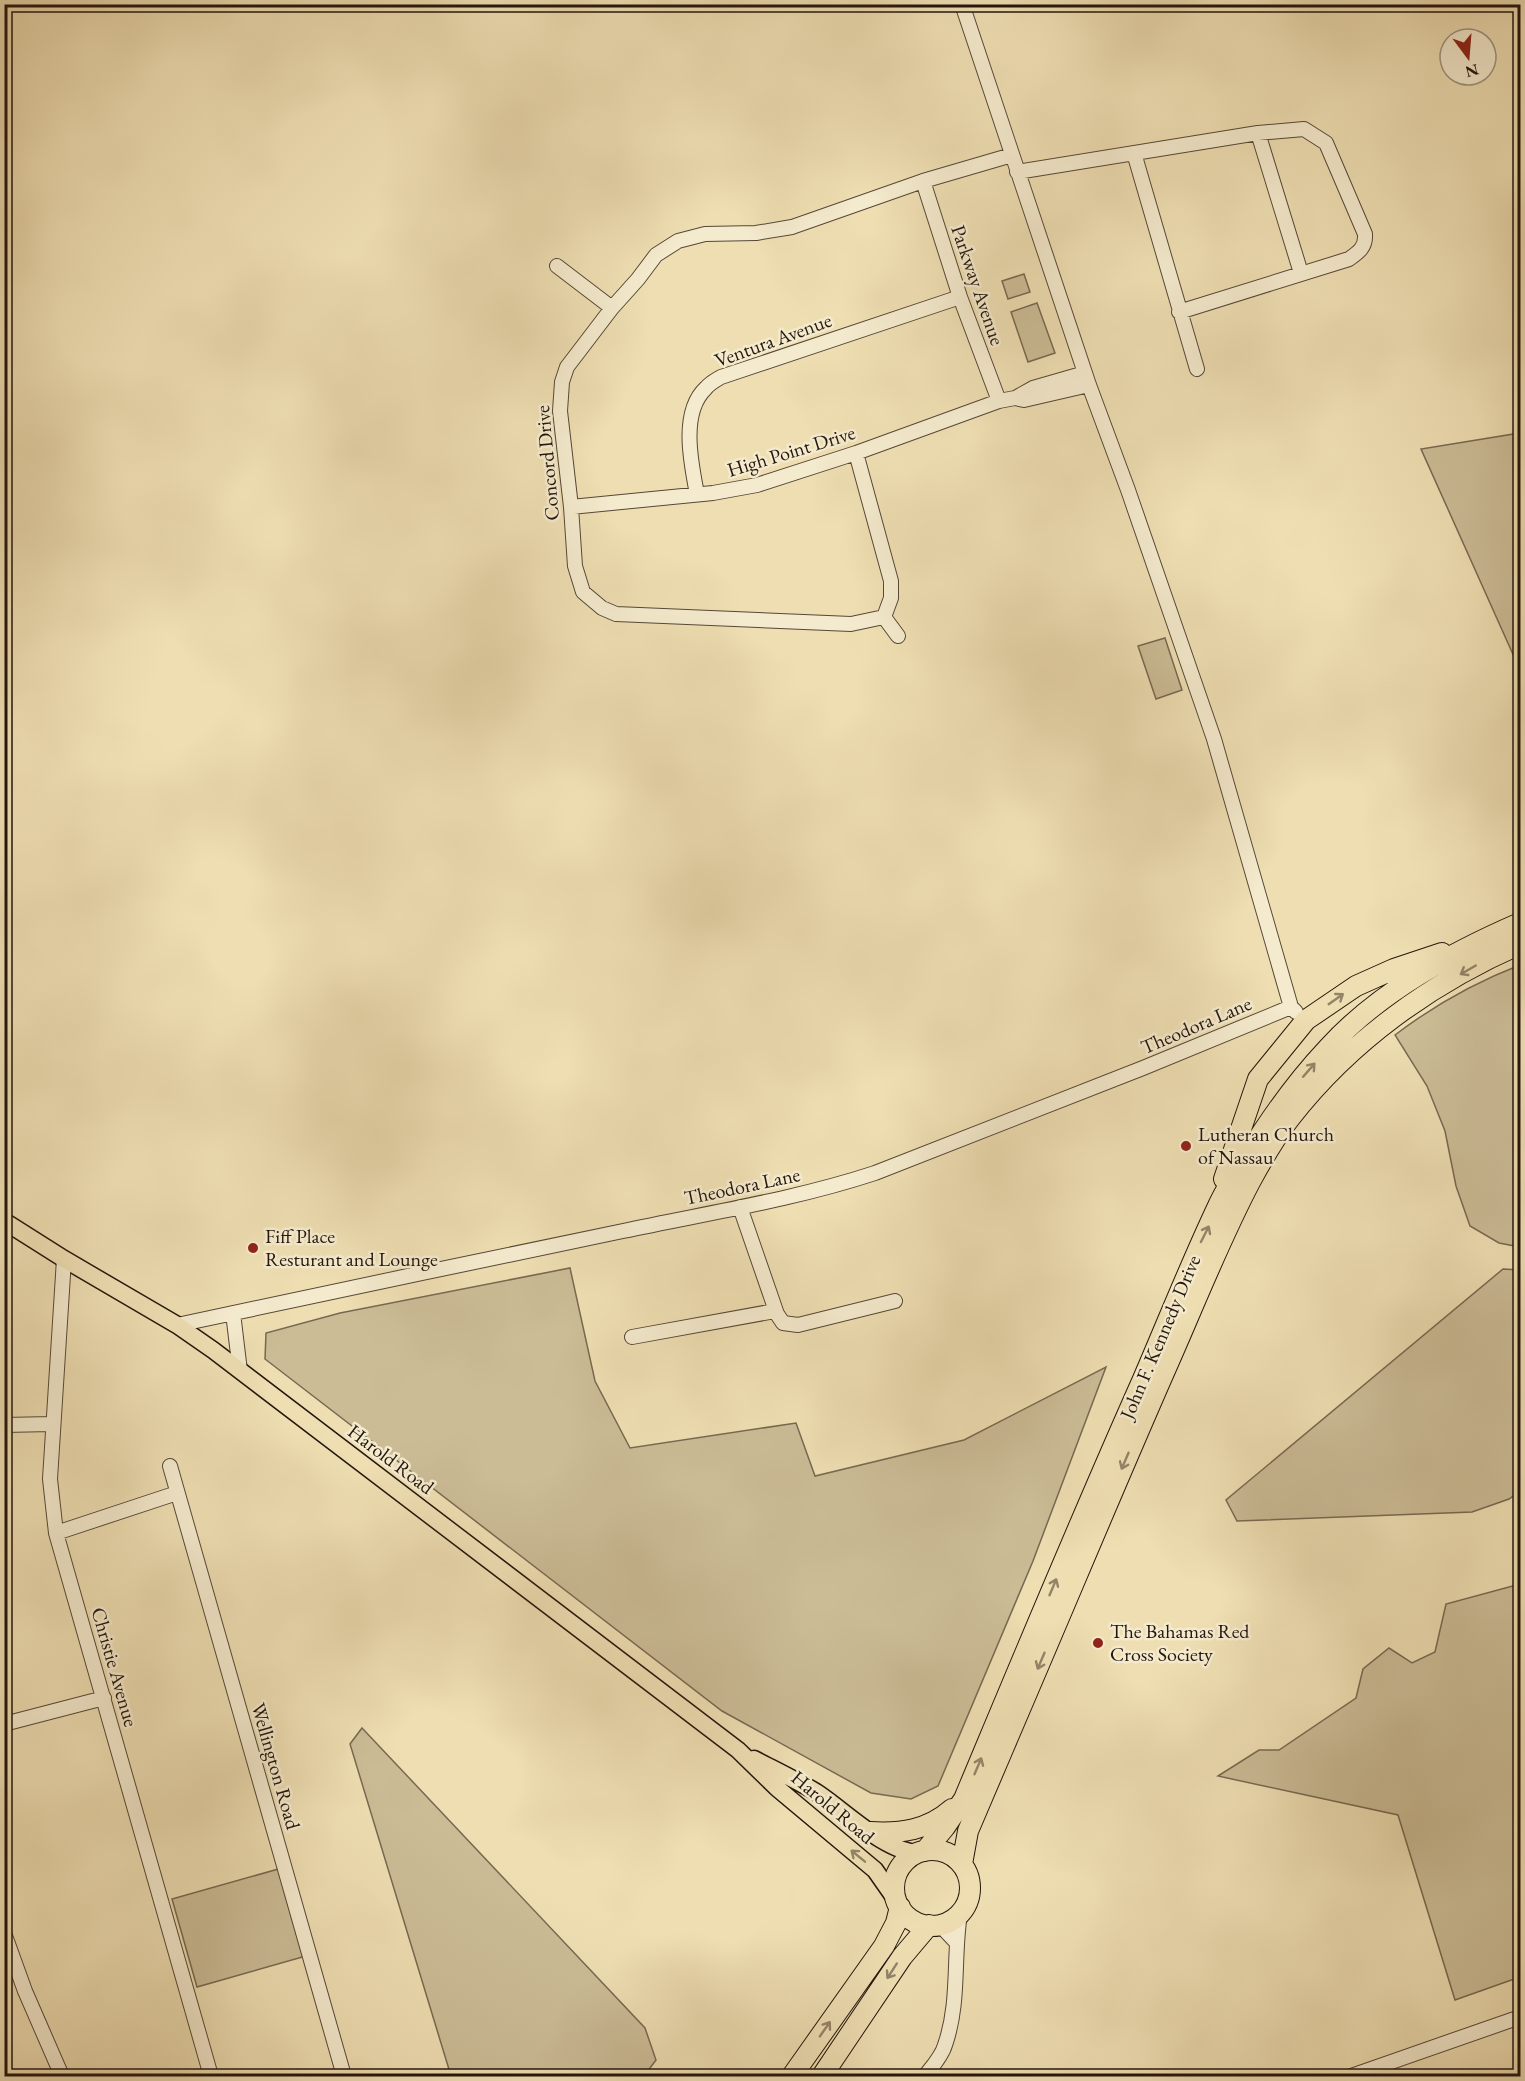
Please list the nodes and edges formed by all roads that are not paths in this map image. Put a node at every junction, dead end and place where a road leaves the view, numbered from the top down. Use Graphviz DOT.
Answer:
graph roads {
  1 [pos="962,4"];
  2 [pos="1258,133"];
  3 [pos="1134,153"];
  4 [pos="1012,156"];
  5 [pos="1017,172"];
  6 [pos="923,181"];
  7 [pos="557,266"];
  8 [pos="1300,273"];
  9 [pos="960,297"];
  10 [pos="612,308"];
  11 [pos="1179,312"];
  12 [pos="1197,369"];
  13 [pos="1087,379"];
  14 [pos="999,401"];
  15 [pos="856,453"];
  16 [pos="697,494"];
  17 [pos="571,507"];
  18 [pos="884,617"];
  19 [pos="898,636"];
  20 [pos="1521,924"];
  21 [pos="1486,938"];
  22 [pos="1521,944"];
  23 [pos="1298,1014"];
  24 [pos="740,1207"];
  25 [pos="1217,1207"];
  26 [pos="4,1221"];
  27 [pos="64,1259"];
  28 [pos="895,1301"];
  29 [pos="776,1311"];
  30 [pos="233,1313"];
  31 [pos="177,1325"];
  32 [pos="632,1337"];
  33 [pos="240,1371"];
  34 [pos="52,1424"];
  35 [pos="4,1425"];
  36 [pos="170,1466"];
  37 [pos="177,1493"];
  38 [pos="56,1533"];
  39 [pos="104,1698"];
  40 [pos="4,1724"];
  41 [pos="738,1750"];
  42 [pos="964,1799"];
  43 [pos="870,1832"];
  44 [pos="921,1852"];
  45 [pos="962,1864"];
  46 [pos="898,1904"];
  47 [pos="960,1914"];
  48 [pos="935,1925"];
  49 [pos="4,1933"];
  50 [pos="955,1941"];
  51 [pos="1521,2018"];
  52 [pos="62,2076"];
  53 [pos="211,2076"];
  54 [pos="345,2076"];
  55 [pos="792,2076"];
  56 [pos="822,2076"];
  57 [pos="925,2076"];
  58 [pos="1351,2076"];
  1 -- 4 [label="street"];
  2 -- 3 [label="street"];
  2 -- 8 [label="street"];
  2 -- 8 [label="street"];
  3 -- 5 [label="street"];
  3 -- 11 [label="street"];
  4 -- 5 [label="street"];
  4 -- 6 [label="street, Concord Drive"];
  5 -- 13 [label="street"];
  6 -- 9 [label="street, Parkway Avenue"];
  6 -- 10 [label="street, Concord Drive"];
  7 -- 10 [label="street"];
  8 -- 11 [label="street"];
  9 -- 14 [label="street, Parkway Avenue"];
  9 -- 16 [label="street, Ventura Avenue"];
  10 -- 17 [label="street, Concord Drive"];
  11 -- 12 [label="street"];
  13 -- 14 [label="street, High Point Drive"];
  13 -- 23 [label="street"];
  14 -- 15 [label="street, High Point Drive"];
  15 -- 16 [label="street, High Point Drive"];
  15 -- 18 [label="street"];
  16 -- 17 [label="street, High Point Drive"];
  17 -- 18 [label="street, Concord Drive"];
  18 -- 19 [label="street"];
  20 -- 21 [label="highway, John F. Kennedy Drive"];
  23 -- 21 [label="highway, one-way"];
  25 -- 21 [label="highway, John F. Kennedy Drive, one-way"];
  22 -- 45 [label="highway, John F. Kennedy Drive, one-way"];
  23 -- 24 [label="street, Theodora Lane"];
  23 -- 25 [label="highway"];
  24 -- 29 [label="street"];
  24 -- 30 [label="street, Theodora Lane"];
  42 -- 25 [label="highway, John F. Kennedy Drive, one-way"];
  26 -- 27 [label="main road, Harold Road"];
  27 -- 31 [label="main road, Harold Road"];
  27 -- 34 [label="street, Christie Avenue"];
  28 -- 29 [label="street"];
  29 -- 32 [label="street"];
  30 -- 31 [label="street, Theodora Lane"];
  30 -- 33 [label="street"];
  31 -- 33 [label="main road, Harold Road"];
  33 -- 41 [label="main road, Harold Road"];
  34 -- 35 [label="street"];
  34 -- 38 [label="street, Christie Avenue"];
  36 -- 37 [label="street, Wellington Road"];
  37 -- 38 [label="street"];
  37 -- 54 [label="street, Wellington Road"];
  38 -- 39 [label="street, Christie Avenue"];
  39 -- 40 [label="street"];
  39 -- 53 [label="street, Christie Avenue"];
  41 -- 43 [label="main road, Harold Road"];
  46 -- 41 [label="main road, Harold Road, one-way"];
  42 -- 43 [label="highway"];
  42 -- 44 [label="highway, John F. Kennedy Drive"];
  43 -- 44 [label="main road, Harold Road"];
  44 -- 45 [label="highway"];
  44 -- 46 [label="highway, John F. Kennedy Drive"];
  45 -- 47 [label="highway, John F. Kennedy Drive"];
  46 -- 48 [label="highway"];
  55 -- 46 [label="highway, John F. Kennedy Drive, one-way"];
  47 -- 48 [label="highway"];
  47 -- 50 [label="street"];
  48 -- 50 [label="street"];
  48 -- 56 [label="highway, one-way"];
  49 -- 52 [label="street"];
  50 -- 57 [label="street"];
  51 -- 58 [label="street"];
}
